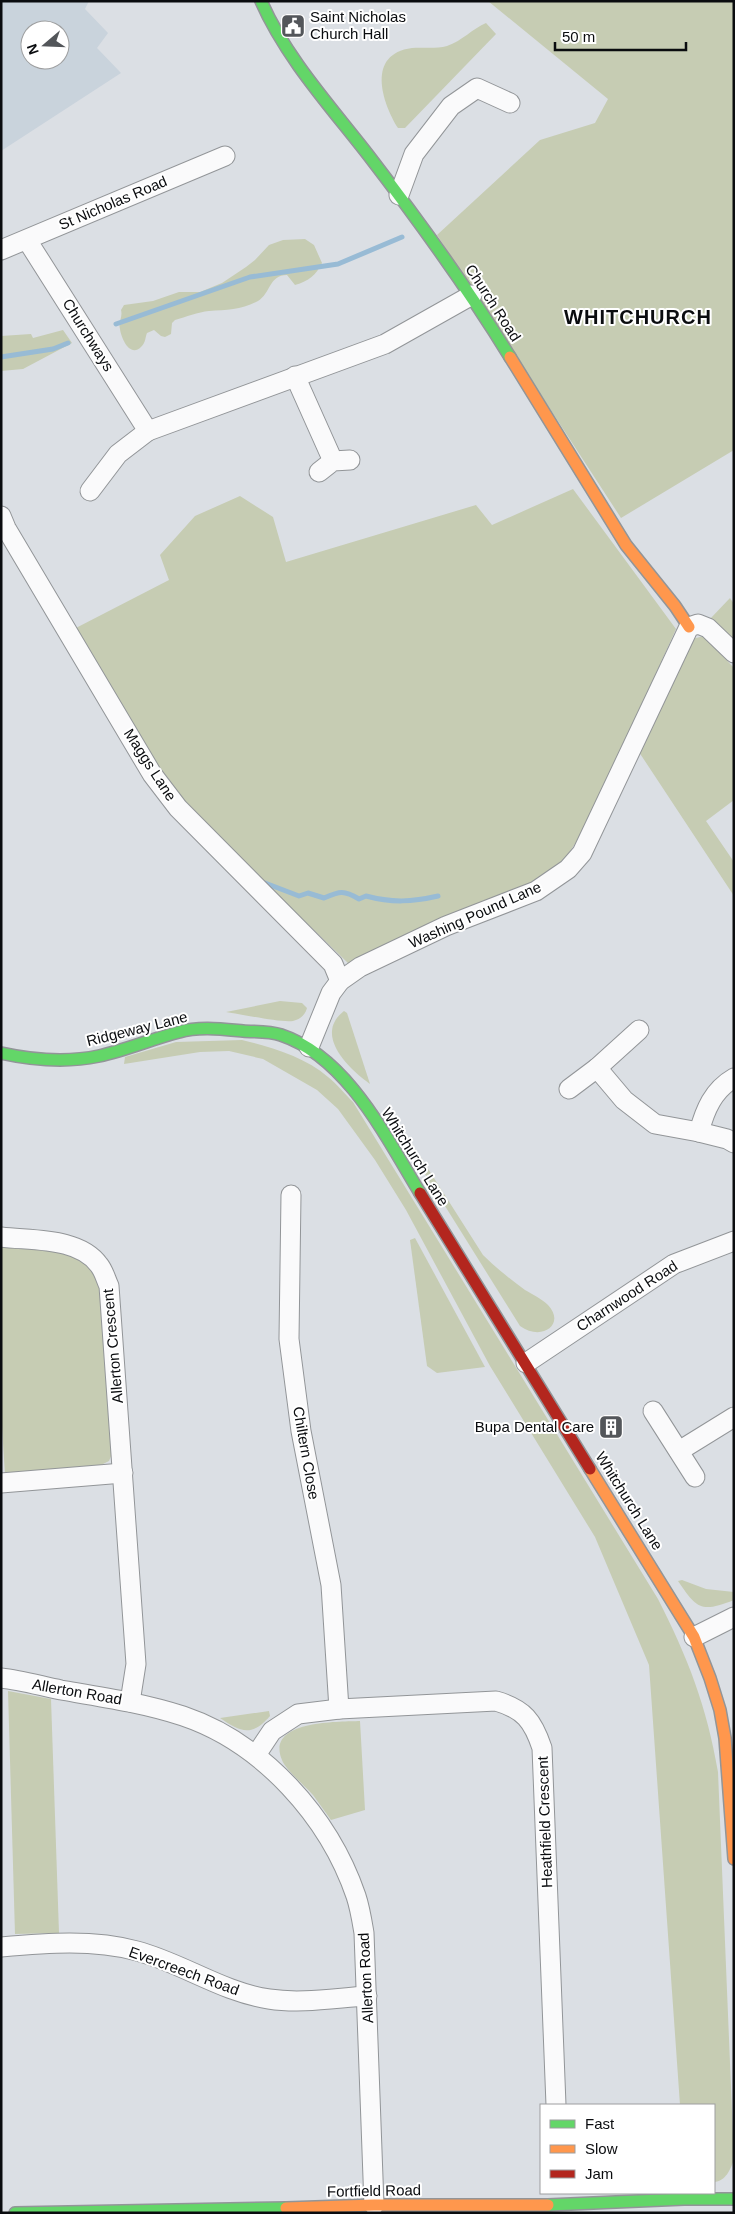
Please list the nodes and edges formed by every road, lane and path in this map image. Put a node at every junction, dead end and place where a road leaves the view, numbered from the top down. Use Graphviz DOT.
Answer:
graph roads {
  1 [pos="261,1"];
  2 [pos="510,103"];
  3 [pos="225,156"];
  4 [pos="399,195"];
  5 [pos="27,240"];
  6 [pos="1,250"];
  7 [pos="472,295"];
  8 [pos="296,376"];
  9 [pos="148,431"];
  10 [pos="334,464"];
  11 [pos="90,491"];
  12 [pos="1,516"];
  13 [pos="689,627"];
  14 [pos="734,652"];
  15 [pos="340,981"];
  16 [pos="639,1030"];
  17 [pos="308,1047"];
  18 [pos="1,1053"];
  19 [pos="597,1068"];
  20 [pos="734,1078"];
  21 [pos="569,1089"];
  22 [pos="698,1132"];
  23 [pos="734,1143"];
  24 [pos="291,1195"];
  25 [pos="1,1237"];
  26 [pos="734,1241"];
  27 [pos="526,1363"];
  28 [pos="653,1411"];
  29 [pos="734,1417"];
  30 [pos="679,1451"];
  31 [pos="124,1473"];
  32 [pos="695,1477"];
  33 [pos="1,1483"];
  34 [pos="734,1616"];
  35 [pos="694,1637"];
  36 [pos="1,1678"];
  37 [pos="130,1702"];
  38 [pos="339,1709"];
  39 [pos="256,1755"];
  40 [pos="734,1859"];
  41 [pos="1,1947"];
  42 [pos="367,1996"];
  43 [pos="556,2104"];
  44 [pos="559,2199"];
  45 [pos="734,2199"];
  46 [pos="374,2205"];
  47 [pos="216,2212"];
  48 [pos="15,2213"];
  1 -- 4 [label="street, Church Road"];
  2 -- 4 [label="street"];
  3 -- 5 [label="street, St Nicholas Road"];
  4 -- 7 [label="street, Church Road"];
  5 -- 6 [label="street, St Nicholas Road"];
  5 -- 9 [label="street, Churchways"];
  7 -- 8 [label="street"];
  7 -- 13 [label="street, Church Road"];
  8 -- 9 [label="street"];
  8 -- 10 [label="street"];
  9 -- 11 [label="street"];
  12 -- 15 [label="street, Maggs Lane"];
  13 -- 14 [label="street"];
  13 -- 15 [label="street, Washing Pound Lane"];
  15 -- 17 [label="street, Washing Pound Lane"];
  16 -- 19 [label="street"];
  17 -- 18 [label="street, Ridgeway Lane"];
  17 -- 27 [label="street, Whitchurch Lane"];
  19 -- 21 [label="street"];
  19 -- 22 [label="street"];
  20 -- 22 [label="street"];
  22 -- 23 [label="street"];
  24 -- 38 [label="street, Chiltern Close"];
  25 -- 31 [label="street, Allerton Crescent"];
  26 -- 27 [label="street, Charnwood Road"];
  27 -- 35 [label="street, Whitchurch Lane"];
  28 -- 30 [label="street"];
  29 -- 30 [label="street"];
  30 -- 32 [label="street"];
  31 -- 33 [label="street"];
  31 -- 37 [label="street, Allerton Crescent"];
  34 -- 35 [label="street"];
  35 -- 40 [label="street, Whitchurch Lane"];
  36 -- 37 [label="street, Allerton Road"];
  37 -- 39 [label="street, Allerton Road"];
  38 -- 39 [label="street, Heathfield Crescent"];
  38 -- 43 [label="street, Heathfield Crescent"];
  39 -- 42 [label="street, Allerton Road"];
  41 -- 42 [label="street, Evercreech Road"];
  42 -- 46 [label="street, Allerton Road"];
  44 -- 45 [label="street, Fortfield Road"];
  44 -- 46 [label="street, Fortfield Road"];
  46 -- 47 [label="street, Fortfield Road"];
  47 -- 48 [label="street, Fortfield Road"];
}
